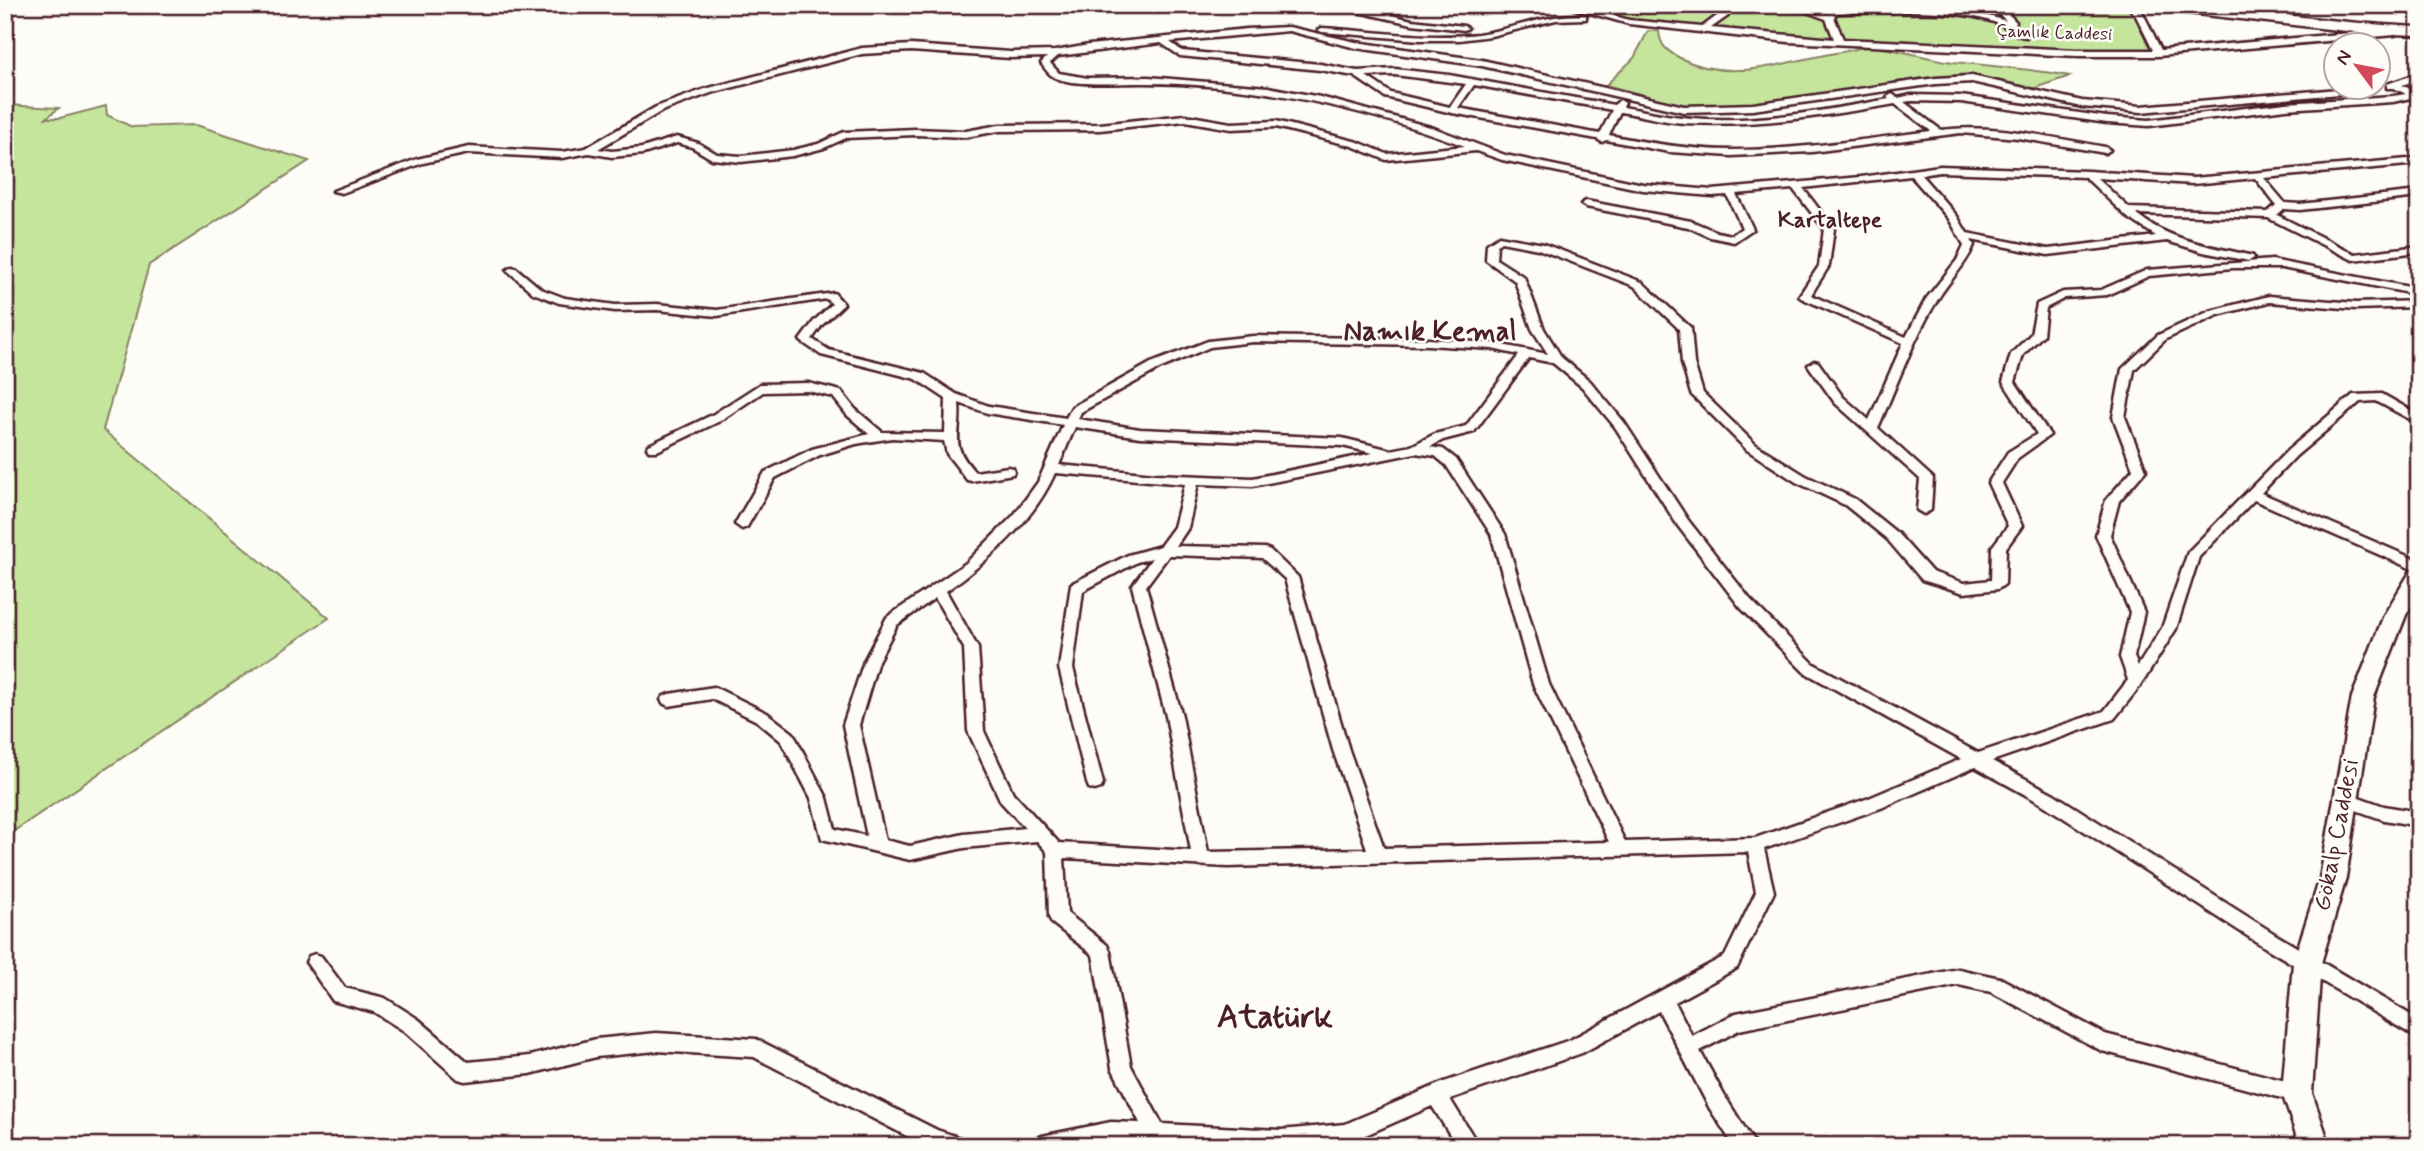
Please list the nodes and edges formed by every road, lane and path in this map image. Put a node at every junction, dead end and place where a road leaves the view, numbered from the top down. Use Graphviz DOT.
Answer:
graph roads {
  1 [pos="1330,5"];
  2 [pos="1565,5"];
  3 [pos="1613,5"];
  4 [pos="1728,5"];
  5 [pos="1791,5"];
  6 [pos="1995,5"];
  7 [pos="2130,5"];
  8 [pos="2152,5"];
  9 [pos="2297,5"];
  10 [pos="2209,9"];
  11 [pos="1834,11"];
  12 [pos="1616,19"];
  13 [pos="2280,20"];
  14 [pos="1289,29"];
  15 [pos="1704,30"];
  16 [pos="2419,31"];
  17 [pos="1493,32"];
  18 [pos="2401,32"];
  19 [pos="2023,35"];
  20 [pos="1164,41"];
  21 [pos="1840,43"];
  22 [pos="2041,51"];
  23 [pos="2158,53"];
  24 [pos="1055,54"];
  25 [pos="1357,74"];
  26 [pos="2419,76"];
  27 [pos="1472,82"];
  28 [pos="2392,84"];
  29 [pos="2395,84"];
  30 [pos="1879,88"];
  31 [pos="2322,92"];
  32 [pos="1623,94"];
  33 [pos="1896,100"];
  34 [pos="2135,108"];
  35 [pos="1618,109"];
  36 [pos="1452,110"];
  37 [pos="2138,122"];
  38 [pos="1937,132"];
  39 [pos="1602,139"];
  40 [pos="1476,147"];
  41 [pos="589,150"];
  42 [pos="2105,150"];
  43 [pos="2419,162"];
  44 [pos="1914,173"];
  45 [pos="2088,174"];
  46 [pos="2257,175"];
  47 [pos="1796,186"];
  48 [pos="338,191"];
  49 [pos="1730,191"];
  50 [pos="2419,194"];
  51 [pos="1586,204"];
  52 [pos="2282,206"];
  53 [pos="2128,211"];
  54 [pos="2270,215"];
  55 [pos="1963,235"];
  56 [pos="2171,238"];
  57 [pos="2419,249"];
  58 [pos="2281,265"];
  59 [pos="512,270"];
  60 [pos="2419,292"];
  61 [pos="2419,304"];
  62 [pos="1909,342"];
  63 [pos="1526,354"];
  64 [pos="1557,360"];
  65 [pos="1814,365"];
  66 [pos="952,397"];
  67 [pos="2419,420"];
  68 [pos="1071,424"];
  69 [pos="1872,428"];
  70 [pos="880,436"];
  71 [pos="948,436"];
  72 [pos="653,448"];
  73 [pos="1415,449"];
  74 [pos="1392,454"];
  75 [pos="1051,468"];
  76 [pos="1008,471"];
  77 [pos="1193,480"];
  78 [pos="2251,494"];
  79 [pos="1924,510"];
  80 [pos="742,523"];
  81 [pos="1165,550"];
  82 [pos="2419,567"];
  83 [pos="2419,574"];
  84 [pos="938,590"];
  85 [pos="2136,681"];
  86 [pos="669,700"];
  87 [pos="1975,760"];
  88 [pos="1095,783"];
  89 [pos="2345,799"];
  90 [pos="2419,818"];
  91 [pos="1041,834"];
  92 [pos="1755,845"];
  93 [pos="878,846"];
  94 [pos="1055,850"];
  95 [pos="1621,850"];
  96 [pos="1378,856"];
  97 [pos="1201,858"];
  98 [pos="315,962"];
  99 [pos="2307,963"];
  100 [pos="1663,999"];
  101 [pos="2419,1030"];
  102 [pos="1688,1048"];
  103 [pos="2297,1093"];
  104 [pos="1436,1095"];
  105 [pos="1156,1134"];
  106 [pos="1282,1143"];
  107 [pos="957,1146"];
  108 [pos="1042,1146"];
  109 [pos="1469,1146"];
  110 [pos="1746,1146"];
  111 [pos="2315,1146"];
  1 -- 17 [label="street"];
  2 -- 12 [label="street, Çamlık Caddesi"];
  3 -- 12 [label="street"];
  4 -- 15 [label="street"];
  5 -- 11 [label="street"];
  6 -- 19 [label="street"];
  7 -- 23 [label="street"];
  8 -- 10 [label="street"];
  9 -- 13 [label="street"];
  10 -- 13 [label="street"];
  11 -- 19 [label="street"];
  11 -- 21 [label="street"];
  12 -- 15 [label="street, Çamlık Caddesi"];
  12 -- 17 [label="street"];
  13 -- 18 [label="street"];
  14 -- 17 [label="street"];
  14 -- 20 [label="street"];
  14 -- 32 [label="street"];
  15 -- 21 [label="street, Çamlık Caddesi"];
  16 -- 18 [label="street, Çamlık Caddesi"];
  18 -- 23 [label="street, Çamlık Caddesi"];
  19 -- 22 [label="street"];
  20 -- 24 [label="street"];
  20 -- 25 [label="street"];
  21 -- 22 [label="street, Çamlık Caddesi"];
  22 -- 23 [label="street, Çamlık Caddesi"];
  24 -- 40 [label="street"];
  24 -- 41 [label="street"];
  25 -- 27 [label="street"];
  25 -- 36 [label="street"];
  26 -- 29 [label="street"];
  27 -- 35 [label="street"];
  27 -- 36 [label="street"];
  28 -- 29 [label="street"];
  29 -- 37 [label="street"];
  30 -- 32 [label="street"];
  30 -- 33 [label="street"];
  30 -- 34 [label="street"];
  31 -- 34 [label="street"];
  32 -- 35 [label="street"];
  33 -- 35 [label="street"];
  33 -- 37 [label="street"];
  33 -- 38 [label="street"];
  34 -- 37 [label="street"];
  35 -- 39 [label="street"];
  36 -- 39 [label="street"];
  38 -- 39 [label="street"];
  38 -- 42 [label="street"];
  40 -- 41 [label="street"];
  40 -- 49 [label="street"];
  41 -- 48 [label="street"];
  43 -- 46 [label="street"];
  44 -- 45 [label="street"];
  44 -- 47 [label="street"];
  44 -- 55 [label="street"];
  45 -- 46 [label="street"];
  45 -- 53 [label="street"];
  46 -- 52 [label="street"];
  47 -- 49 [label="street"];
  47 -- 62 [label="street"];
  49 -- 51 [label="street"];
  50 -- 52 [label="street"];
  52 -- 54 [label="street"];
  53 -- 54 [label="street"];
  53 -- 56 [label="street"];
  54 -- 57 [label="street"];
  55 -- 56 [label="street"];
  55 -- 62 [label="street"];
  56 -- 58 [label="street"];
  58 -- 60 [label="street"];
  58 -- 64 [label="street"];
  59 -- 66 [label="street"];
  61 -- 85 [label="street"];
  62 -- 69 [label="street"];
  63 -- 64 [label="street"];
  63 -- 68 [label="street"];
  63 -- 73 [label="street"];
  64 -- 87 [label="street"];
  65 -- 69 [label="street"];
  66 -- 68 [label="street"];
  66 -- 71 [label="street"];
  67 -- 78 [label="street"];
  68 -- 74 [label="street"];
  68 -- 75 [label="street"];
  69 -- 79 [label="street"];
  70 -- 71 [label="street"];
  70 -- 72 [label="street"];
  70 -- 80 [label="street"];
  71 -- 76 [label="street"];
  73 -- 74 [label="street"];
  73 -- 95 [label="street"];
  74 -- 77 [label="street"];
  75 -- 77 [label="street"];
  75 -- 84 [label="street"];
  77 -- 81 [label="street"];
  78 -- 82 [label="street"];
  78 -- 85 [label="street"];
  81 -- 88 [label="street"];
  81 -- 96 [label="street"];
  81 -- 97 [label="street"];
  83 -- 89 [label="street, Gökalp Caddesi"];
  84 -- 91 [label="street"];
  84 -- 93 [label="street"];
  85 -- 87 [label="street"];
  86 -- 93 [label="street"];
  87 -- 92 [label="street"];
  87 -- 99 [label="street"];
  89 -- 90 [label="street"];
  89 -- 99 [label="street, Gökalp Caddesi"];
  91 -- 93 [label="street"];
  91 -- 94 [label="street"];
  92 -- 95 [label="street"];
  92 -- 100 [label="street"];
  94 -- 97 [label="street"];
  94 -- 105 [label="street"];
  95 -- 96 [label="street"];
  96 -- 97 [label="street"];
  98 -- 107 [label="street"];
  99 -- 101 [label="street"];
  99 -- 103 [label="street, Gökalp Caddesi"];
  100 -- 102 [label="street"];
  100 -- 104 [label="street"];
  102 -- 103 [label="street"];
  102 -- 110 [label="street"];
  103 -- 111 [label="street, Gökalp Caddesi"];
  104 -- 106 [label="street"];
  104 -- 109 [label="street"];
  105 -- 106 [label="street"];
  105 -- 108 [label="street"];
}
